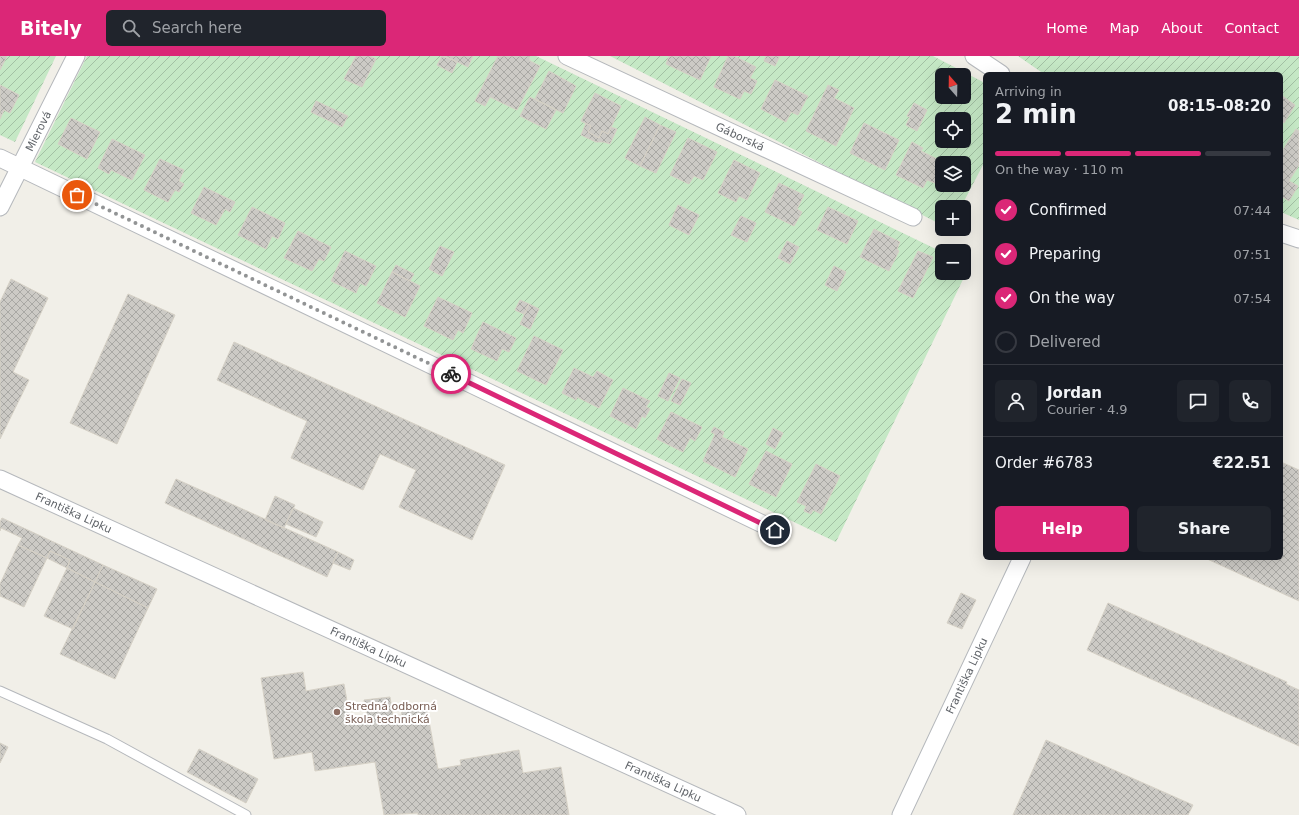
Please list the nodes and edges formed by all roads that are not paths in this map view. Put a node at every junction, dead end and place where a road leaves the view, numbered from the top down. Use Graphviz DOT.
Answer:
graph roads {
  1 [pos="76,56"];
  2 [pos="567,56"];
  3 [pos="974,56"];
  4 [pos="998,72"];
  5 [pos="0,158"];
  6 [pos="20,167"];
  7 [pos="0,207"];
  8 [pos="913,217"];
  9 [pos="1283,234"];
  10 [pos="1299,239"];
  11 [pos="0,479"];
  12 [pos="775,530"];
  13 [pos="1021,560"];
  14 [pos="0,691"];
  15 [pos="246,815"];
  16 [pos="737,815"];
  17 [pos="901,815"];
  1 -- 6 [label="street, Mierová"];
  2 -- 8 [label="street, Gáborská"];
  3 -- 4 [label="street"];
  5 -- 6 [label="street"];
  6 -- 7 [label="street, Mierová"];
  6 -- 12 [label="street"];
  9 -- 10 [label="street"];
  11 -- 16 [label="street, Františka Lipku"];
  13 -- 17 [label="street, Františka Lipku"];
  14 -- 15 [label="lane"];
}
